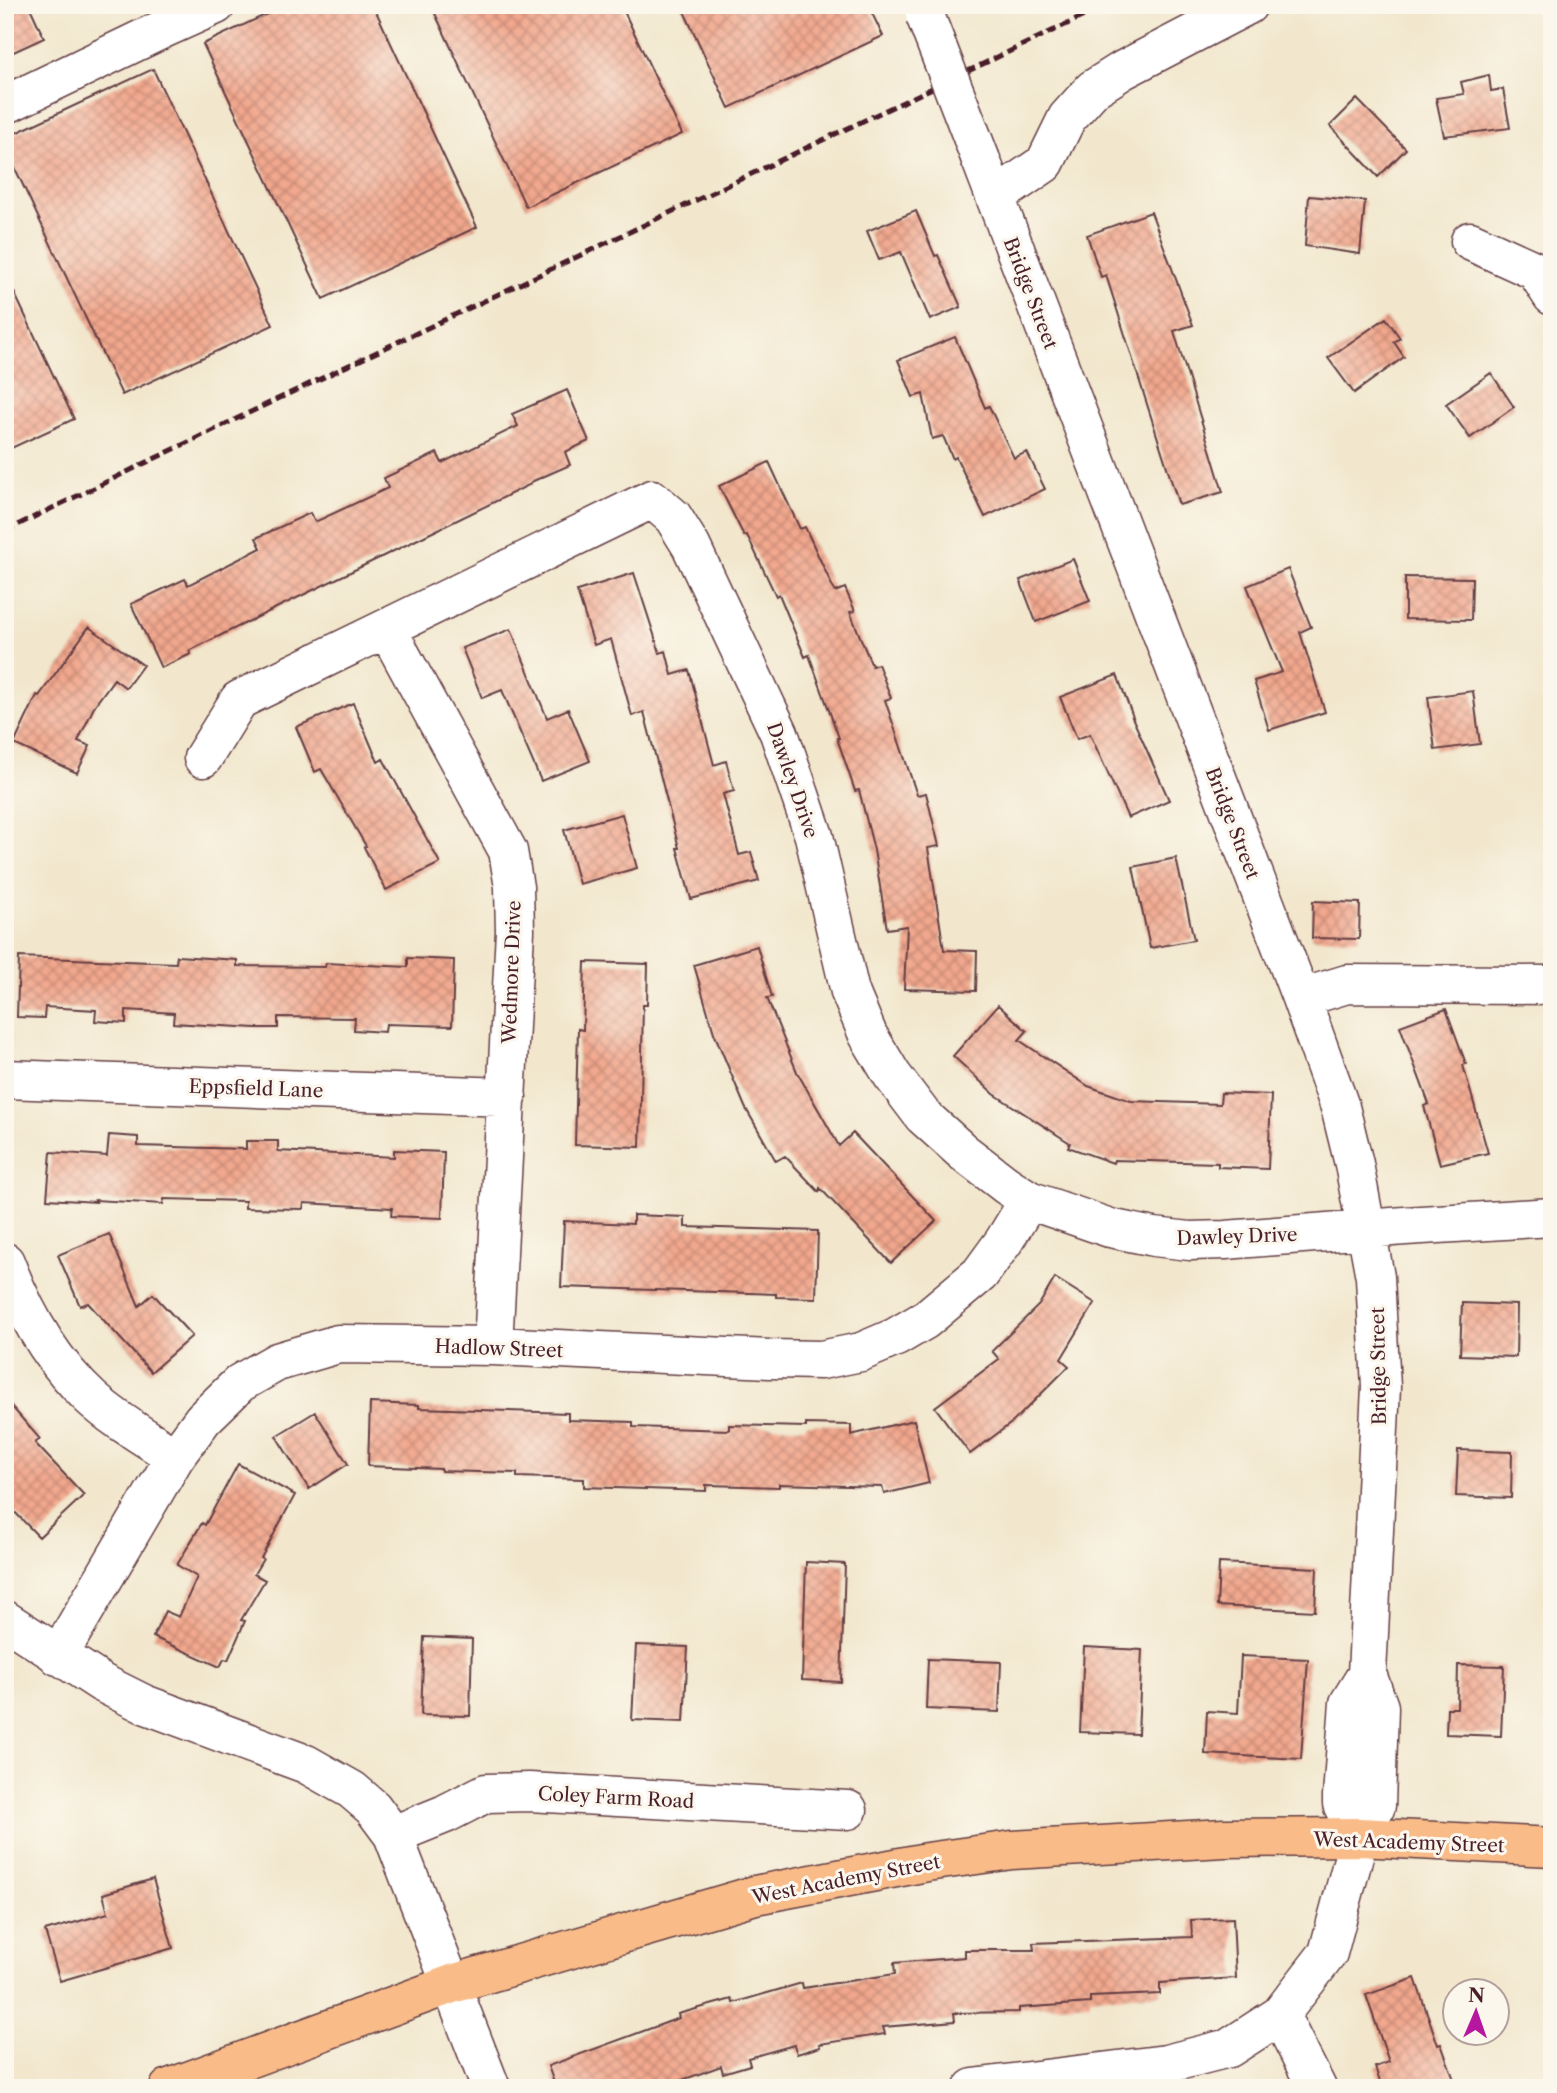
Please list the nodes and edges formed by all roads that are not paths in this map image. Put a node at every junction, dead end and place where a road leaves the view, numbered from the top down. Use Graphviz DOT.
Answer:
graph roads {
  1 [pos="216,5"];
  2 [pos="1248,5"];
  3 [pos="923,10"];
  4 [pos="5,106"];
  5 [pos="987,177"];
  6 [pos="1470,241"];
  7 [pos="1552,296"];
  8 [pos="387,629"];
  9 [pos="204,758"];
  10 [pos="1552,985"];
  11 [pos="1301,998"];
  12 [pos="5,1079"];
  13 [pos="507,1097"];
  14 [pos="1028,1200"];
  15 [pos="1552,1217"];
  16 [pos="1367,1228"];
  17 [pos="5,1262"];
  18 [pos="494,1346"];
  19 [pos="175,1457"];
  20 [pos="5,1620"];
  21 [pos="58,1656"];
  22 [pos="848,1810"];
  23 [pos="394,1835"];
  24 [pos="1359,1837"];
  25 [pos="1552,1847"];
  26 [pos="452,1984"];
  27 [pos="1280,2015"];
  28 [pos="1062,2082"];
  29 [pos="169,2088"];
  30 [pos="491,2088"];
  31 [pos="973,2088"];
  32 [pos="1317,2088"];
  1 -- 4 [label="street"];
  2 -- 5 [label="street"];
  3 -- 5 [label="street, Bridge Street, bridge"];
  5 -- 11 [label="street, Bridge Street"];
  6 -- 7 [label="street"];
  8 -- 9 [label="street, Dawley Drive"];
  8 -- 13 [label="street, Wedmore Drive"];
  8 -- 14 [label="street, Dawley Drive"];
  10 -- 11 [label="street"];
  11 -- 16 [label="street, Bridge Street"];
  12 -- 13 [label="street, Eppsfield Lane"];
  13 -- 18 [label="street, Wedmore Drive"];
  14 -- 16 [label="street, Dawley Drive"];
  14 -- 18 [label="street, Hadlow Street"];
  15 -- 16 [label="street, Dawley Drive"];
  16 -- 24 [label="street, Bridge Street"];
  17 -- 19 [label="street"];
  18 -- 19 [label="street, Hadlow Street"];
  19 -- 21 [label="street, Hadlow Street"];
  20 -- 21 [label="street"];
  21 -- 23 [label="street"];
  22 -- 23 [label="street, Coley Farm Road"];
  23 -- 26 [label="street"];
  24 -- 25 [label="main road, West Academy Street"];
  24 -- 26 [label="main road, West Academy Street"];
  24 -- 27 [label="street, Bridge Street"];
  26 -- 29 [label="main road, West Academy Street"];
  26 -- 30 [label="street"];
  27 -- 28 [label="street, Bridge Street"];
  27 -- 32 [label="street"];
  28 -- 31 [label="street, Bridge Street"];
}
